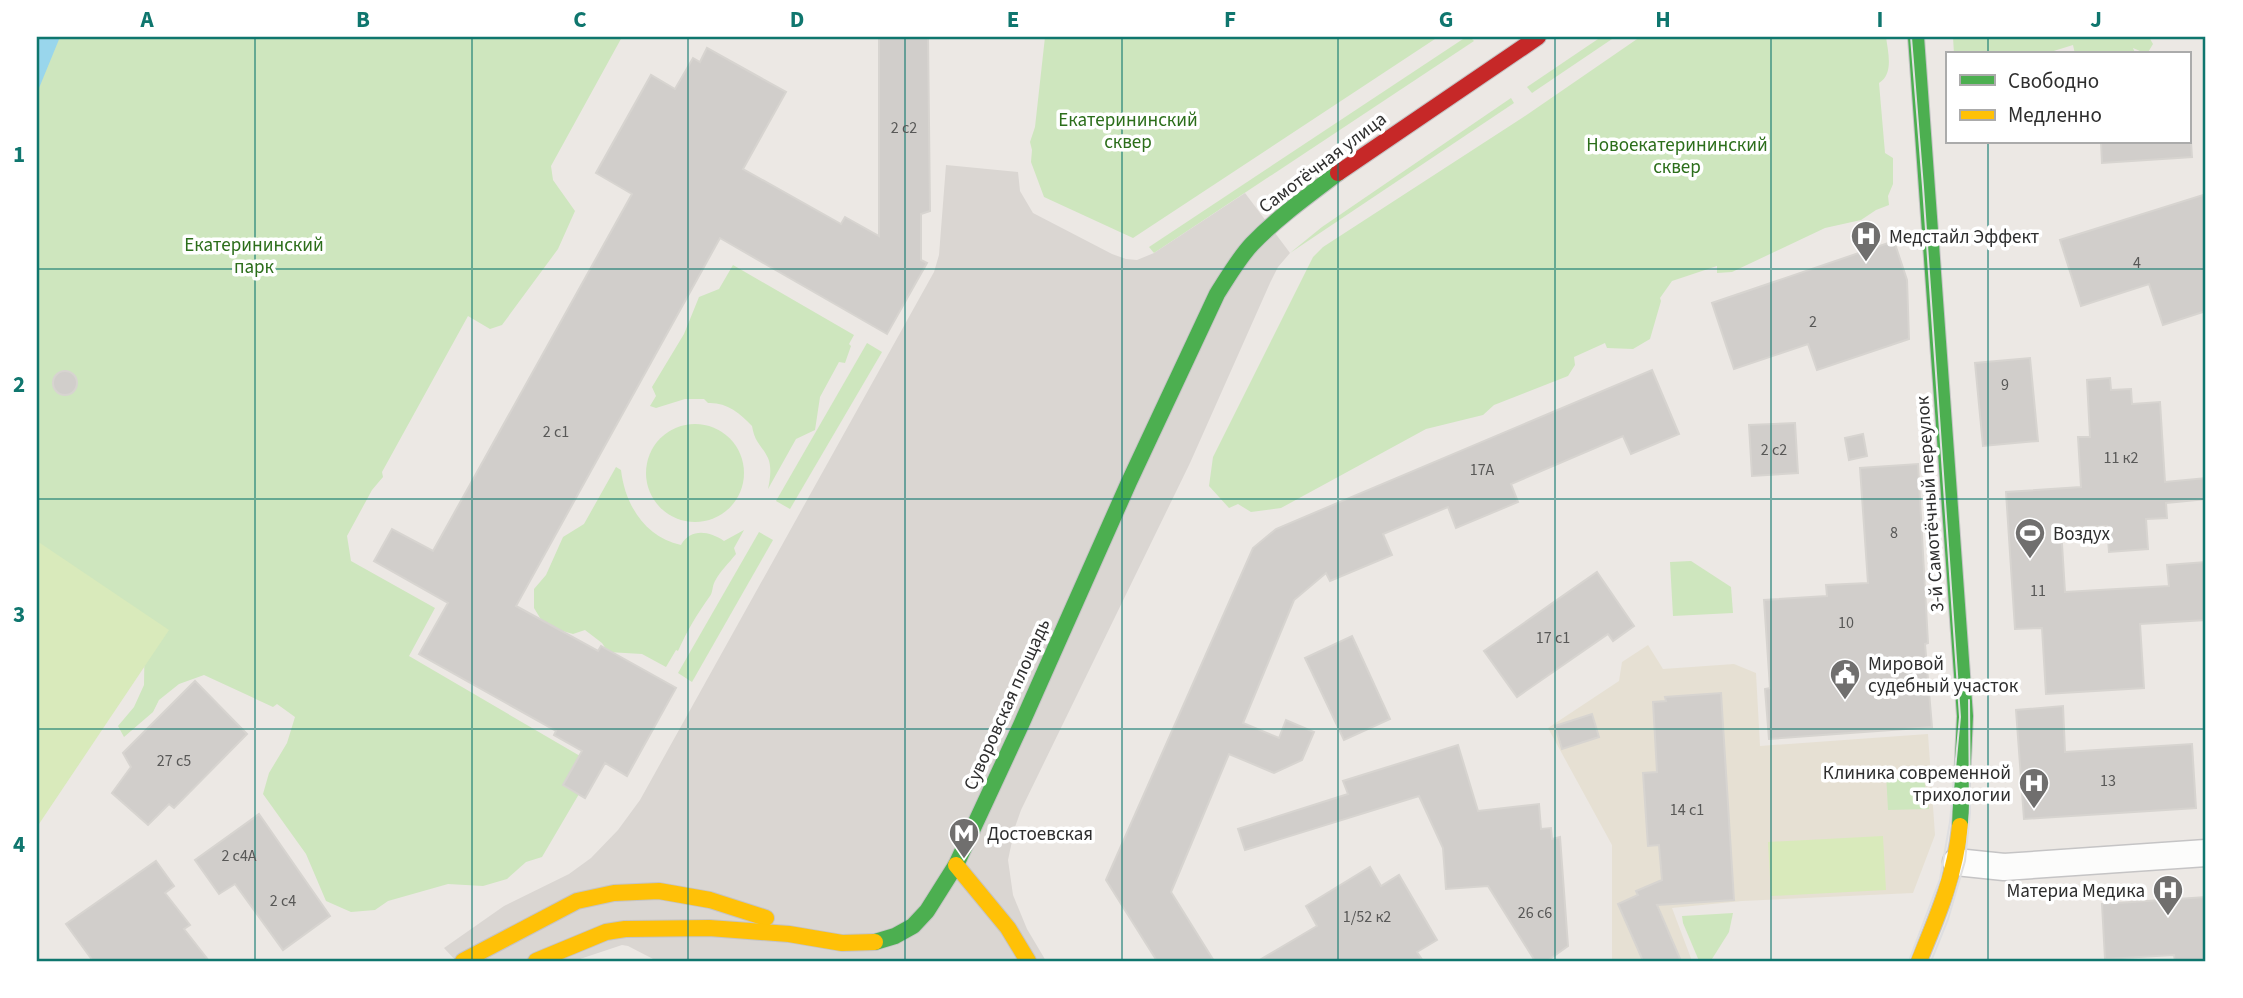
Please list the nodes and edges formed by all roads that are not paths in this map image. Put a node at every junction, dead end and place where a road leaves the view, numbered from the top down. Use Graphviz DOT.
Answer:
graph roads {
  1 [pos="1538,37"];
  2 [pos="1916,37"];
  3 [pos="1129,482"];
  4 [pos="2206,853"];
  5 [pos="1955,862"];
  6 [pos="956,866"];
  7 [pos="842,943"];
  8 [pos="860,955"];
  9 [pos="463,961"];
  10 [pos="536,961"];
  11 [pos="1028,961"];
  12 [pos="1919,961"];
  1 -- 3 [label="main road, Самотёчная улица"];
  2 -- 5 [label="main road, 3-й Самотёчный переулок"];
  3 -- 6 [label="main road, Суворовская площадь"];
  4 -- 5 [label="street"];
  5 -- 12 [label="main road, 3-й Самотёчный переулок"];
  6 -- 7 [label="main road, Суворовская площадь"];
  6 -- 11 [label="main road"];
  7 -- 8 [label="main road"];
  7 -- 9 [label="main road"];
  7 -- 10 [label="main road, Суворовская площадь"];
}
